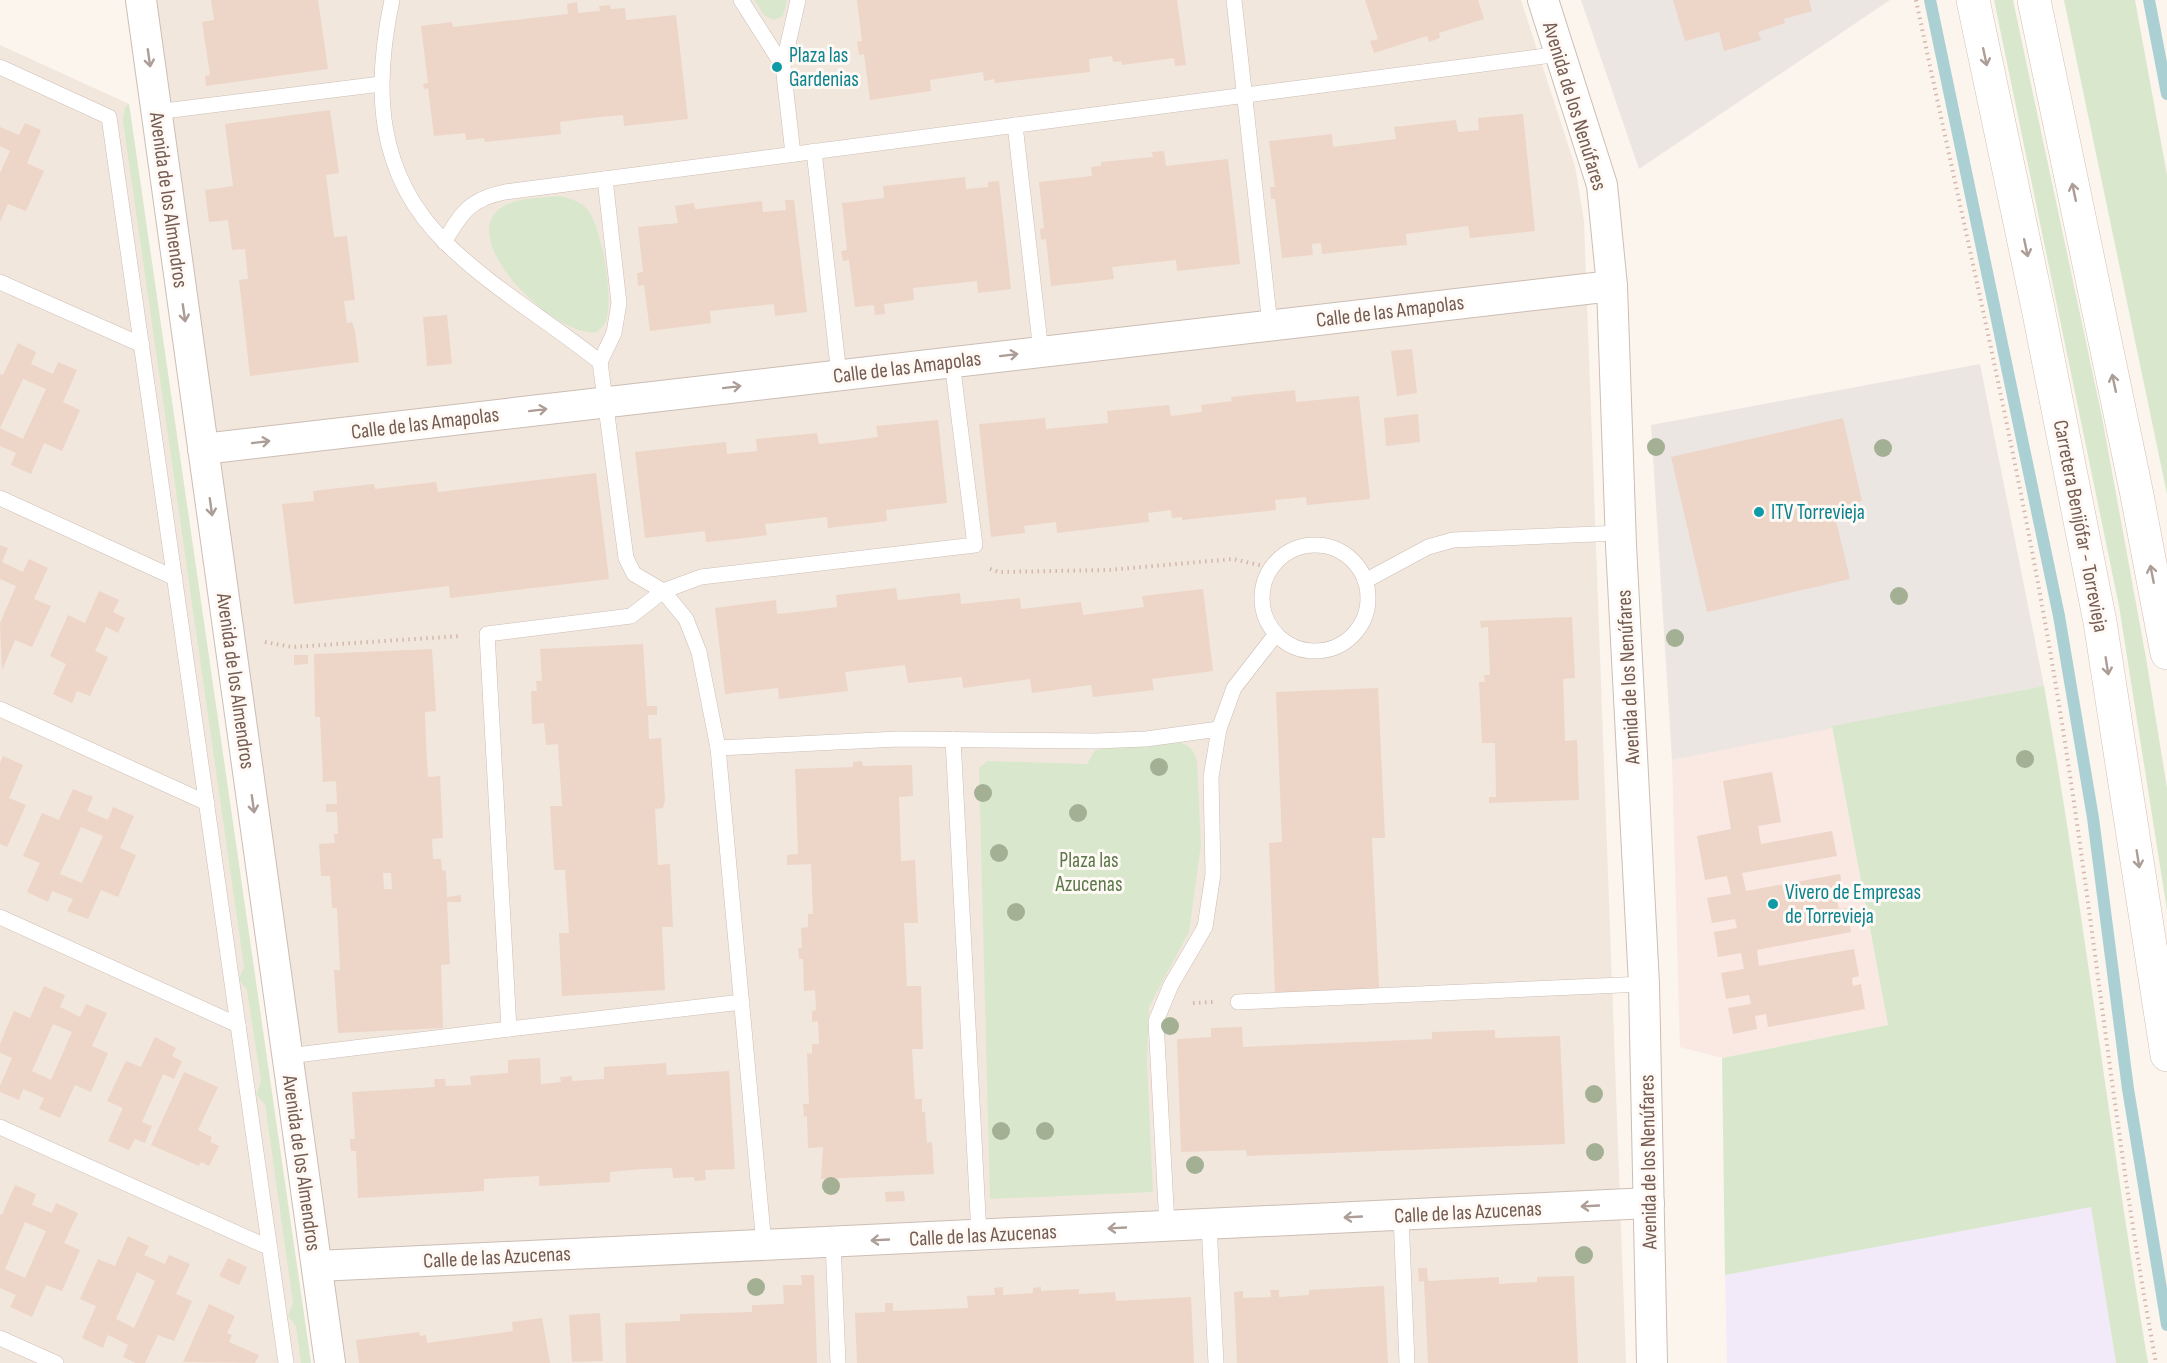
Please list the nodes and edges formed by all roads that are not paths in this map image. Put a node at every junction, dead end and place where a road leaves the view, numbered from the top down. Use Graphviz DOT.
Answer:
graph roads {
  1 [pos="141,0"];
  2 [pos="393,0"];
  3 [pos="741,0"];
  4 [pos="798,0"];
  5 [pos="1233,0"];
  6 [pos="1543,0"];
  7 [pos="1973,0"];
  8 [pos="2034,0"];
  9 [pos="1560,54"];
  10 [pos="783,66"];
  11 [pos="0,67"];
  12 [pos="381,84"];
  13 [pos="1244,96"];
  14 [pos="156,112"];
  15 [pos="1015,125"];
  16 [pos="814,151"];
  17 [pos="793,154"];
  18 [pos="605,179"];
  19 [pos="444,242"];
  20 [pos="0,282"];
  21 [pos="1612,286"];
  22 [pos="1270,325"];
  23 [pos="142,345"];
  24 [pos="1041,352"];
  25 [pos="600,362"];
  26 [pos="952,362"];
  27 [pos="839,375"];
  28 [pos="605,402"];
  29 [pos="203,449"];
  30 [pos="0,498"];
  31 [pos="1620,533"];
  32 [pos="175,578"];
  33 [pos="1365,581"];
  34 [pos="663,591"];
  35 [pos="1276,634"];
  36 [pos="2167,653"];
  37 [pos="0,709"];
  38 [pos="1219,729"];
  39 [pos="953,739"];
  40 [pos="718,748"];
  41 [pos="207,803"];
  42 [pos="0,917"];
  43 [pos="1644,984"];
  44 [pos="742,1002"];
  45 [pos="1238,1002"];
  46 [pos="238,1025"];
  47 [pos="509,1029"];
  48 [pos="2167,1055"];
  49 [pos="288,1056"];
  50 [pos="0,1127"];
  51 [pos="1648,1203"];
  52 [pos="1401,1215"];
  53 [pos="1209,1224"];
  54 [pos="1167,1226"];
  55 [pos="979,1235"];
  56 [pos="833,1242"];
  57 [pos="764,1245"];
  58 [pos="270,1248"];
  59 [pos="317,1266"];
  60 [pos="0,1338"];
  61 [pos="56,1363"];
  62 [pos="286,1363"];
  63 [pos="330,1363"];
  64 [pos="838,1363"];
  65 [pos="1216,1363"];
  66 [pos="1407,1363"];
  67 [pos="1652,1363"];
  1 -- 14 [label="street, Avenida de los Almendros, one-way"];
  2 -- 12 [label="lane"];
  3 -- 10 [label="lane"];
  4 -- 10 [label="lane"];
  5 -- 13 [label="lane"];
  6 -- 9 [label="street, Avenida de los Nenúfares"];
  7 -- 48 [label="main road, Carretera Benijófar - Torrevieja, one-way"];
  36 -- 8 [label="main road, one-way"];
  9 -- 13 [label="lane"];
  9 -- 21 [label="street, Avenida de los Nenúfares"];
  10 -- 17 [label="lane"];
  11 -- 23 [label="lane"];
  12 -- 14 [label="lane"];
  12 -- 19 [label="lane"];
  13 -- 15 [label="lane"];
  13 -- 22 [label="lane"];
  14 -- 29 [label="street, Avenida de los Almendros, one-way"];
  15 -- 16 [label="lane"];
  15 -- 24 [label="lane"];
  16 -- 17 [label="lane"];
  16 -- 27 [label="lane"];
  17 -- 18 [label="lane"];
  18 -- 19 [label="lane"];
  18 -- 25 [label="lane"];
  19 -- 25 [label="lane"];
  20 -- 23 [label="lane"];
  21 -- 22 [label="street, Calle de las Amapolas"];
  21 -- 31 [label="street, Avenida de los Nenúfares"];
  22 -- 24 [label="street, Calle de las Amapolas"];
  23 -- 32 [label="lane"];
  26 -- 24 [label="street, Calle de las Amapolas, one-way"];
  25 -- 28 [label="lane"];
  26 -- 27 [label="street, Calle de las Amapolas"];
  26 -- 34 [label="lane"];
  28 -- 27 [label="street, Calle de las Amapolas, one-way"];
  29 -- 28 [label="street, Calle de las Amapolas, one-way"];
  28 -- 34 [label="lane"];
  29 -- 49 [label="street, Avenida de los Almendros, one-way"];
  30 -- 32 [label="lane"];
  31 -- 33 [label="lane"];
  31 -- 43 [label="street, Avenida de los Nenúfares"];
  32 -- 41 [label="lane"];
  33 -- 35 [label="lane"];
  33 -- 35 [label="lane"];
  34 -- 40 [label="lane"];
  34 -- 47 [label="lane"];
  35 -- 38 [label="lane"];
  37 -- 41 [label="lane"];
  38 -- 39 [label="lane"];
  38 -- 54 [label="lane"];
  39 -- 40 [label="lane"];
  39 -- 55 [label="lane"];
  40 -- 44 [label="lane"];
  41 -- 46 [label="lane"];
  42 -- 46 [label="lane"];
  43 -- 45 [label="lane"];
  43 -- 51 [label="street, Avenida de los Nenúfares"];
  44 -- 47 [label="lane"];
  44 -- 57 [label="lane"];
  46 -- 58 [label="lane"];
  47 -- 49 [label="lane"];
  49 -- 59 [label="street, Avenida de los Almendros"];
  50 -- 58 [label="lane"];
  51 -- 52 [label="street, Calle de las Azucenas, one-way"];
  51 -- 67 [label="street, Avenida de los Nenúfares"];
  52 -- 53 [label="street, Calle de las Azucenas, one-way"];
  52 -- 66 [label="lane"];
  53 -- 54 [label="street, Calle de las Azucenas"];
  53 -- 65 [label="lane"];
  54 -- 55 [label="street, Calle de las Azucenas, one-way"];
  55 -- 56 [label="street, Calle de las Azucenas, one-way"];
  56 -- 57 [label="street, Calle de las Azucenas"];
  56 -- 64 [label="lane"];
  57 -- 59 [label="street, Calle de las Azucenas"];
  58 -- 62 [label="lane"];
  59 -- 63 [label="street, Avenida de los Almendros"];
  60 -- 61 [label="lane"];
}
